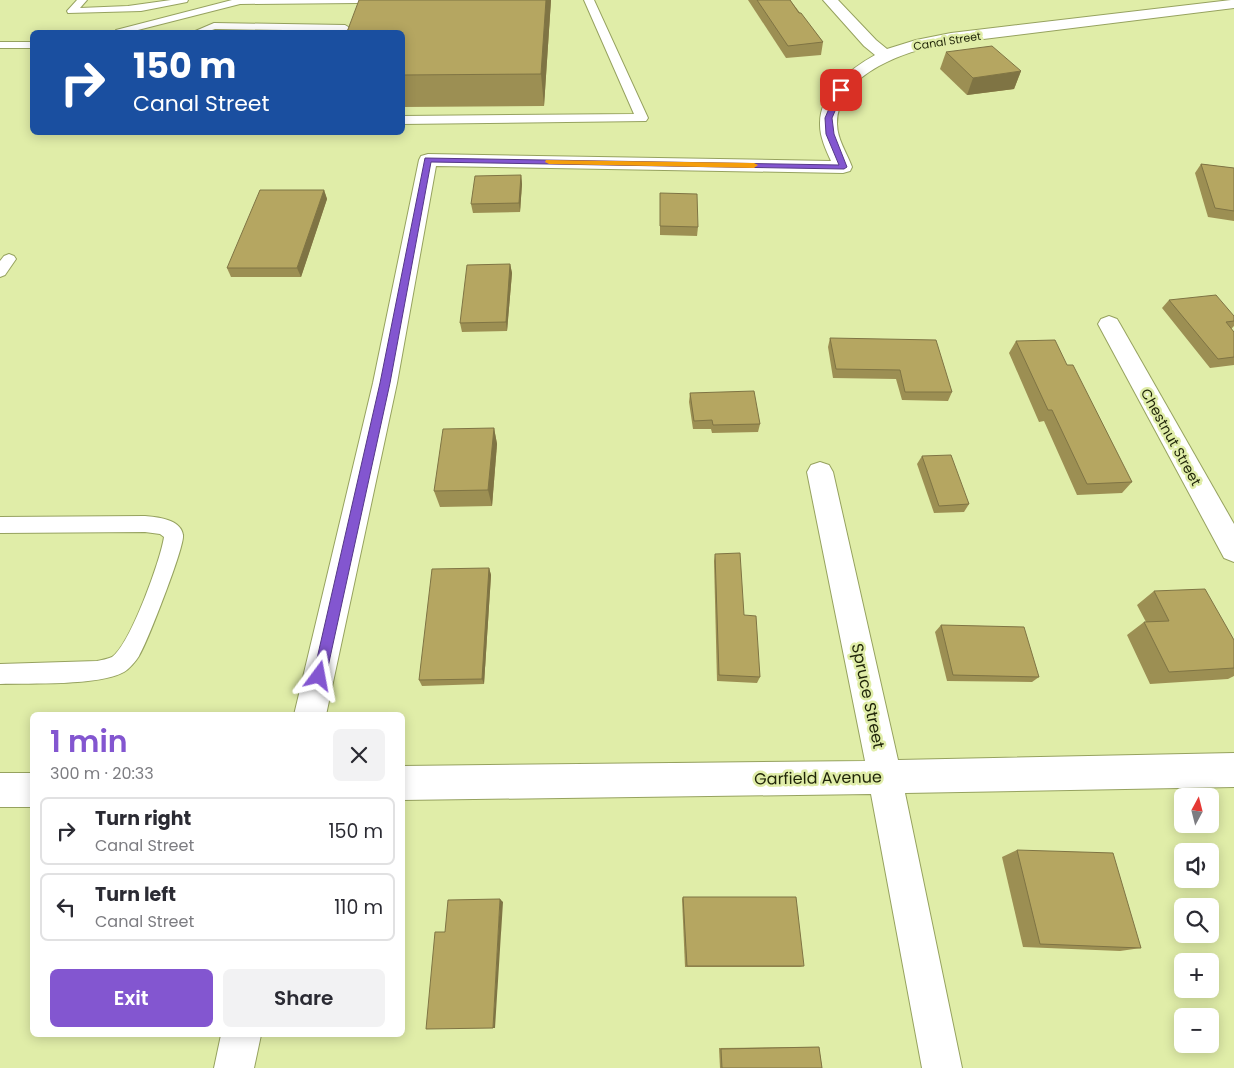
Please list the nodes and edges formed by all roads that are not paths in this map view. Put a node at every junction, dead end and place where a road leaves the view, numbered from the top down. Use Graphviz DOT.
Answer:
graph roads {
  1 [pos="82,0"];
  2 [pos="183,0"];
  3 [pos="589,0"];
  4 [pos="830,0"];
  5 [pos="240,1"];
  6 [pos="1234,4"];
  7 [pos="132,10"];
  8 [pos="351,15"];
  9 [pos="117,30"];
  10 [pos="128,30"];
  11 [pos="203,30"];
  12 [pos="0,45"];
  13 [pos="30,45"];
  14 [pos="886,56"];
  15 [pos="405,120"];
  16 [pos="9,259"];
  17 [pos="0,272"];
  18 [pos="1109,324"];
  19 [pos="820,472"];
  20 [pos="0,525"];
  21 [pos="1234,550"];
  22 [pos="0,674"];
  23 [pos="311,712"];
  24 [pos="1234,770"];
  25 [pos="885,777"];
  26 [pos="405,783"];
  27 [pos="0,790"];
  28 [pos="30,790"];
  29 [pos="241,1037"];
  30 [pos="234,1068"];
  31 [pos="942,1068"];
  1 -- 7 [label="lane"];
  2 -- 7 [label="lane"];
  3 -- 15 [label="lane"];
  4 -- 14 [label="street"];
  5 -- 8 [label="lane"];
  5 -- 10 [label="lane"];
  6 -- 14 [label="street, Canal Street"];
  7 -- 9 [label="lane"];
  8 -- 11 [label="lane"];
  12 -- 13 [label="lane"];
  14 -- 23 [label="street, Canal Street"];
  16 -- 17 [label="lane"];
  18 -- 21 [label="street, Chestnut Street"];
  19 -- 25 [label="street, Spruce Street"];
  20 -- 22 [label="lane"];
  24 -- 25 [label="street, Garfield Avenue"];
  25 -- 26 [label="street, Garfield Avenue"];
  25 -- 31 [label="street, Spruce Street"];
  27 -- 28 [label="street"];
  29 -- 30 [label="street"];
}
